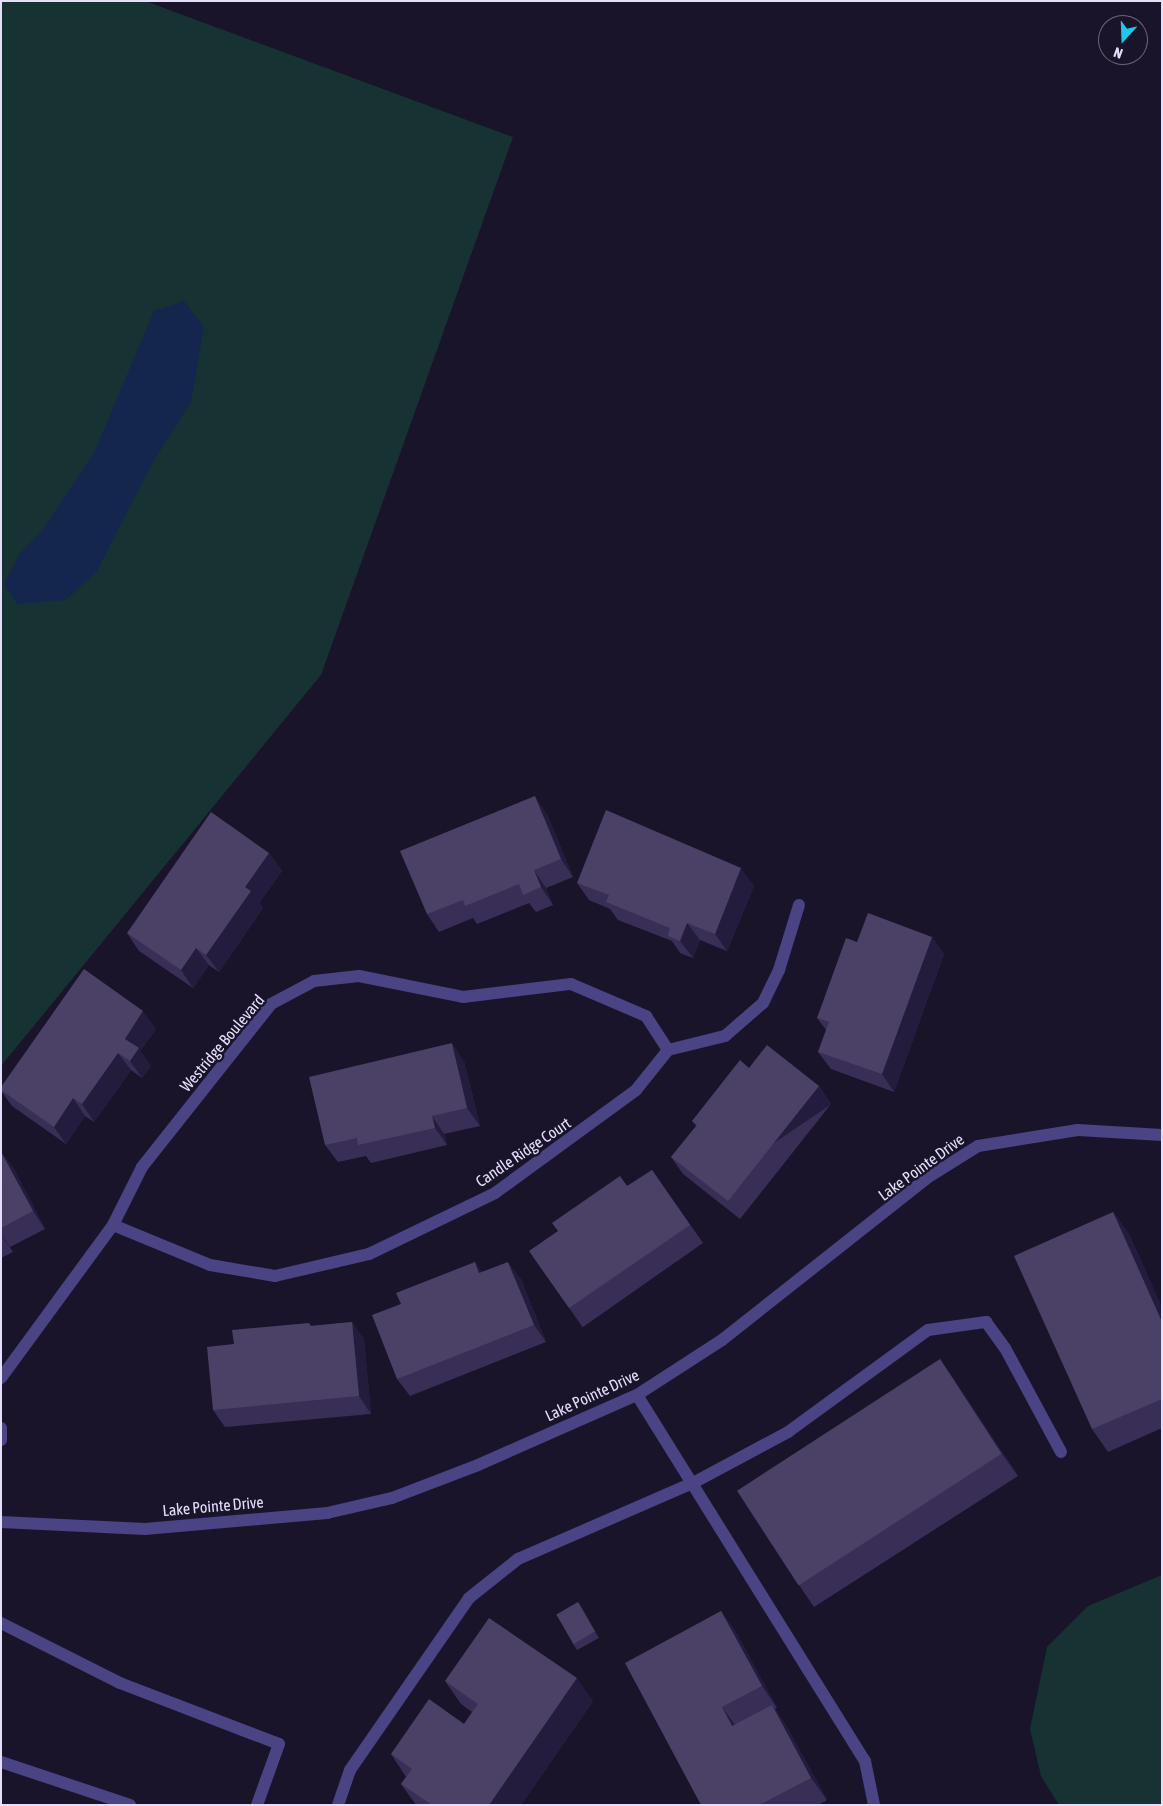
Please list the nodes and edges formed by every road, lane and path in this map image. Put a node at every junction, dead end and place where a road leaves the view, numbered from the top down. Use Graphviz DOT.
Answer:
graph roads {
  1 [pos="798,905"];
  2 [pos="668,1050"];
  3 [pos="1162,1135"];
  4 [pos="113,1225"];
  5 [pos="1,1378"];
  6 [pos="637,1395"];
  7 [pos="1,1428"];
  8 [pos="1,1440"];
  9 [pos="1061,1452"];
  10 [pos="692,1483"];
  11 [pos="1,1522"];
  12 [pos="1,1623"];
  13 [pos="1,1762"];
  14 [pos="130,1805"];
  15 [pos="257,1805"];
  16 [pos="338,1805"];
  17 [pos="874,1805"];
  1 -- 2 [label="street"];
  2 -- 4 [label="street, Candle Ridge Court"];
  2 -- 4 [label="street, Westridge Boulevard"];
  3 -- 6 [label="street, Lake Pointe Drive"];
  4 -- 5 [label="street, Westridge Boulevard"];
  6 -- 10 [label="street"];
  6 -- 11 [label="street, Lake Pointe Drive"];
  7 -- 8 [label="street"];
  9 -- 10 [label="street"];
  10 -- 16 [label="street"];
  10 -- 17 [label="street"];
  12 -- 15 [label="street"];
  13 -- 14 [label="street"];
}
